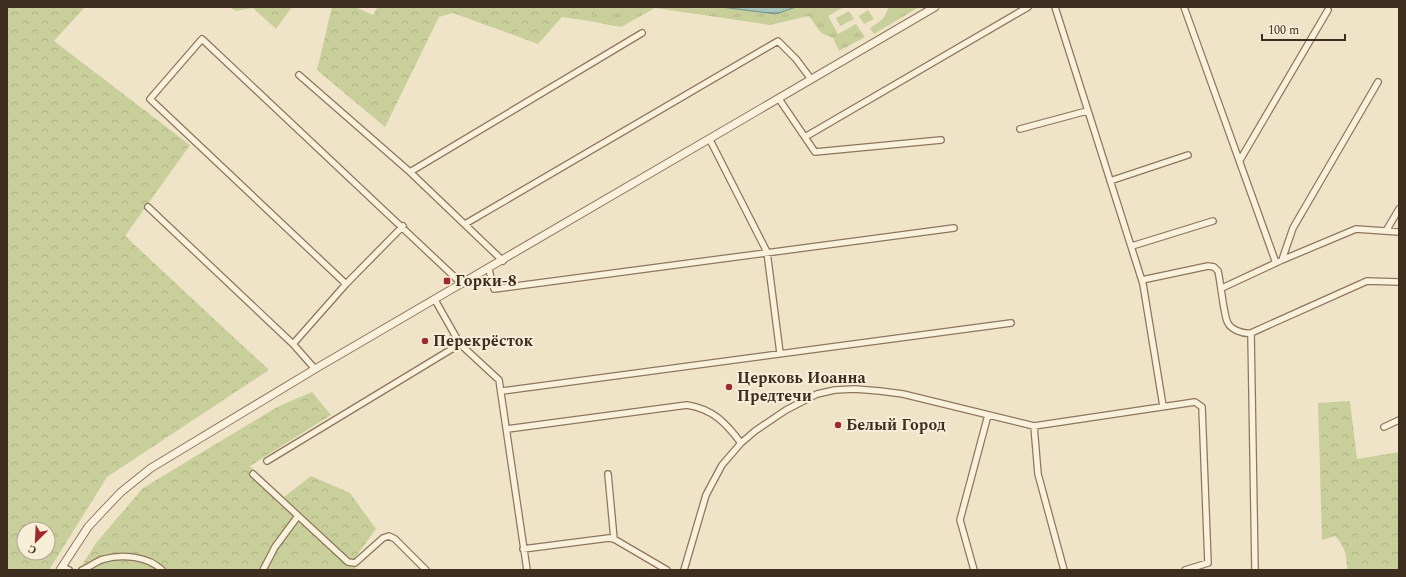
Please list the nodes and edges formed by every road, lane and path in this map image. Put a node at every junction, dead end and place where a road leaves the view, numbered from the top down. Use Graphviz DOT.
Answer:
graph roads {
  1 [pos="935,7"];
  2 [pos="1028,7"];
  3 [pos="1055,7"];
  4 [pos="1184,7"];
  5 [pos="1328,10"];
  6 [pos="642,33"];
  7 [pos="299,75"];
  8 [pos="811,79"];
  9 [pos="1378,82"];
  10 [pos="779,99"];
  11 [pos="1087,111"];
  12 [pos="1020,129"];
  13 [pos="805,137"];
  14 [pos="710,140"];
  15 [pos="940,140"];
  16 [pos="1188,155"];
  17 [pos="1240,160"];
  18 [pos="410,172"];
  19 [pos="1110,181"];
  20 [pos="148,207"];
  21 [pos="1399,209"];
  22 [pos="1213,221"];
  23 [pos="465,224"];
  24 [pos="403,226"];
  25 [pos="954,228"];
  26 [pos="1386,231"];
  27 [pos="1399,232"];
  28 [pos="1132,246"];
  29 [pos="767,252"];
  30 [pos="1282,260"];
  31 [pos="503,261"];
  32 [pos="1276,263"];
  33 [pos="489,270"];
  34 [pos="1142,280"];
  35 [pos="1399,282"];
  36 [pos="346,284"];
  37 [pos="462,284"];
  38 [pos="1222,288"];
  39 [pos="435,300"];
  40 [pos="1011,323"];
  41 [pos="1251,333"];
  42 [pos="293,344"];
  43 [pos="460,344"];
  44 [pos="780,353"];
  45 [pos="315,370"];
  46 [pos="502,391"];
  47 [pos="1163,406"];
  48 [pos="988,415"];
  49 [pos="1399,420"];
  50 [pos="1034,426"];
  51 [pos="1384,427"];
  52 [pos="507,429"];
  53 [pos="741,443"];
  54 [pos="267,461"];
  55 [pos="253,474"];
  56 [pos="608,474"];
  57 [pos="298,516"];
  58 [pos="614,539"];
  59 [pos="523,549"];
  60 [pos="61,568"];
  61 [pos="69,570"];
  62 [pos="82,570"];
  63 [pos="162,570"];
  64 [pos="263,570"];
  65 [pos="426,570"];
  66 [pos="526,570"];
  67 [pos="667,570"];
  68 [pos="684,570"];
  69 [pos="974,570"];
  70 [pos="1064,570"];
  71 [pos="1185,570"];
  72 [pos="1255,570"];
  1 -- 8 [label="street"];
  2 -- 13 [label="street"];
  3 -- 11 [label="street"];
  4 -- 17 [label="street"];
  5 -- 17 [label="street"];
  6 -- 18 [label="street"];
  7 -- 18 [label="street"];
  8 -- 10 [label="street"];
  8 -- 23 [label="street"];
  9 -- 30 [label="street"];
  10 -- 13 [label="street"];
  10 -- 14 [label="street"];
  11 -- 12 [label="street"];
  11 -- 19 [label="street"];
  13 -- 15 [label="street"];
  14 -- 29 [label="street"];
  14 -- 31 [label="street"];
  16 -- 19 [label="street"];
  17 -- 32 [label="street"];
  18 -- 23 [label="street"];
  19 -- 28 [label="street"];
  20 -- 42 [label="street"];
  21 -- 26 [label="street"];
  22 -- 28 [label="street"];
  23 -- 31 [label="street"];
  24 -- 36 [label="street"];
  24 -- 36 [label="street"];
  24 -- 37 [label="street"];
  25 -- 29 [label="street"];
  26 -- 27 [label="street"];
  26 -- 30 [label="street"];
  28 -- 34 [label="street"];
  29 -- 33 [label="street"];
  29 -- 44 [label="street"];
  30 -- 32 [label="street"];
  31 -- 33 [label="street"];
  32 -- 38 [label="street"];
  33 -- 37 [label="street"];
  34 -- 38 [label="street"];
  34 -- 47 [label="street"];
  35 -- 41 [label="street"];
  36 -- 42 [label="street"];
  37 -- 39 [label="street"];
  38 -- 41 [label="street"];
  39 -- 43 [label="street"];
  39 -- 45 [label="street"];
  40 -- 44 [label="street"];
  41 -- 72 [label="street"];
  42 -- 45 [label="street"];
  43 -- 46 [label="street"];
  43 -- 54 [label="street"];
  44 -- 46 [label="street"];
  45 -- 60 [label="street"];
  46 -- 52 [label="street"];
  47 -- 50 [label="street"];
  47 -- 71 [label="street"];
  48 -- 50 [label="street"];
  48 -- 53 [label="street"];
  48 -- 69 [label="street"];
  49 -- 51 [label="street"];
  50 -- 70 [label="street"];
  52 -- 53 [label="street"];
  52 -- 59 [label="street"];
  53 -- 68 [label="street"];
  55 -- 57 [label="street"];
  56 -- 58 [label="street"];
  57 -- 64 [label="street"];
  57 -- 65 [label="street"];
  58 -- 59 [label="street"];
  58 -- 67 [label="street"];
  59 -- 66 [label="street"];
  60 -- 61 [label="street"];
  62 -- 63 [label="street"];
}
